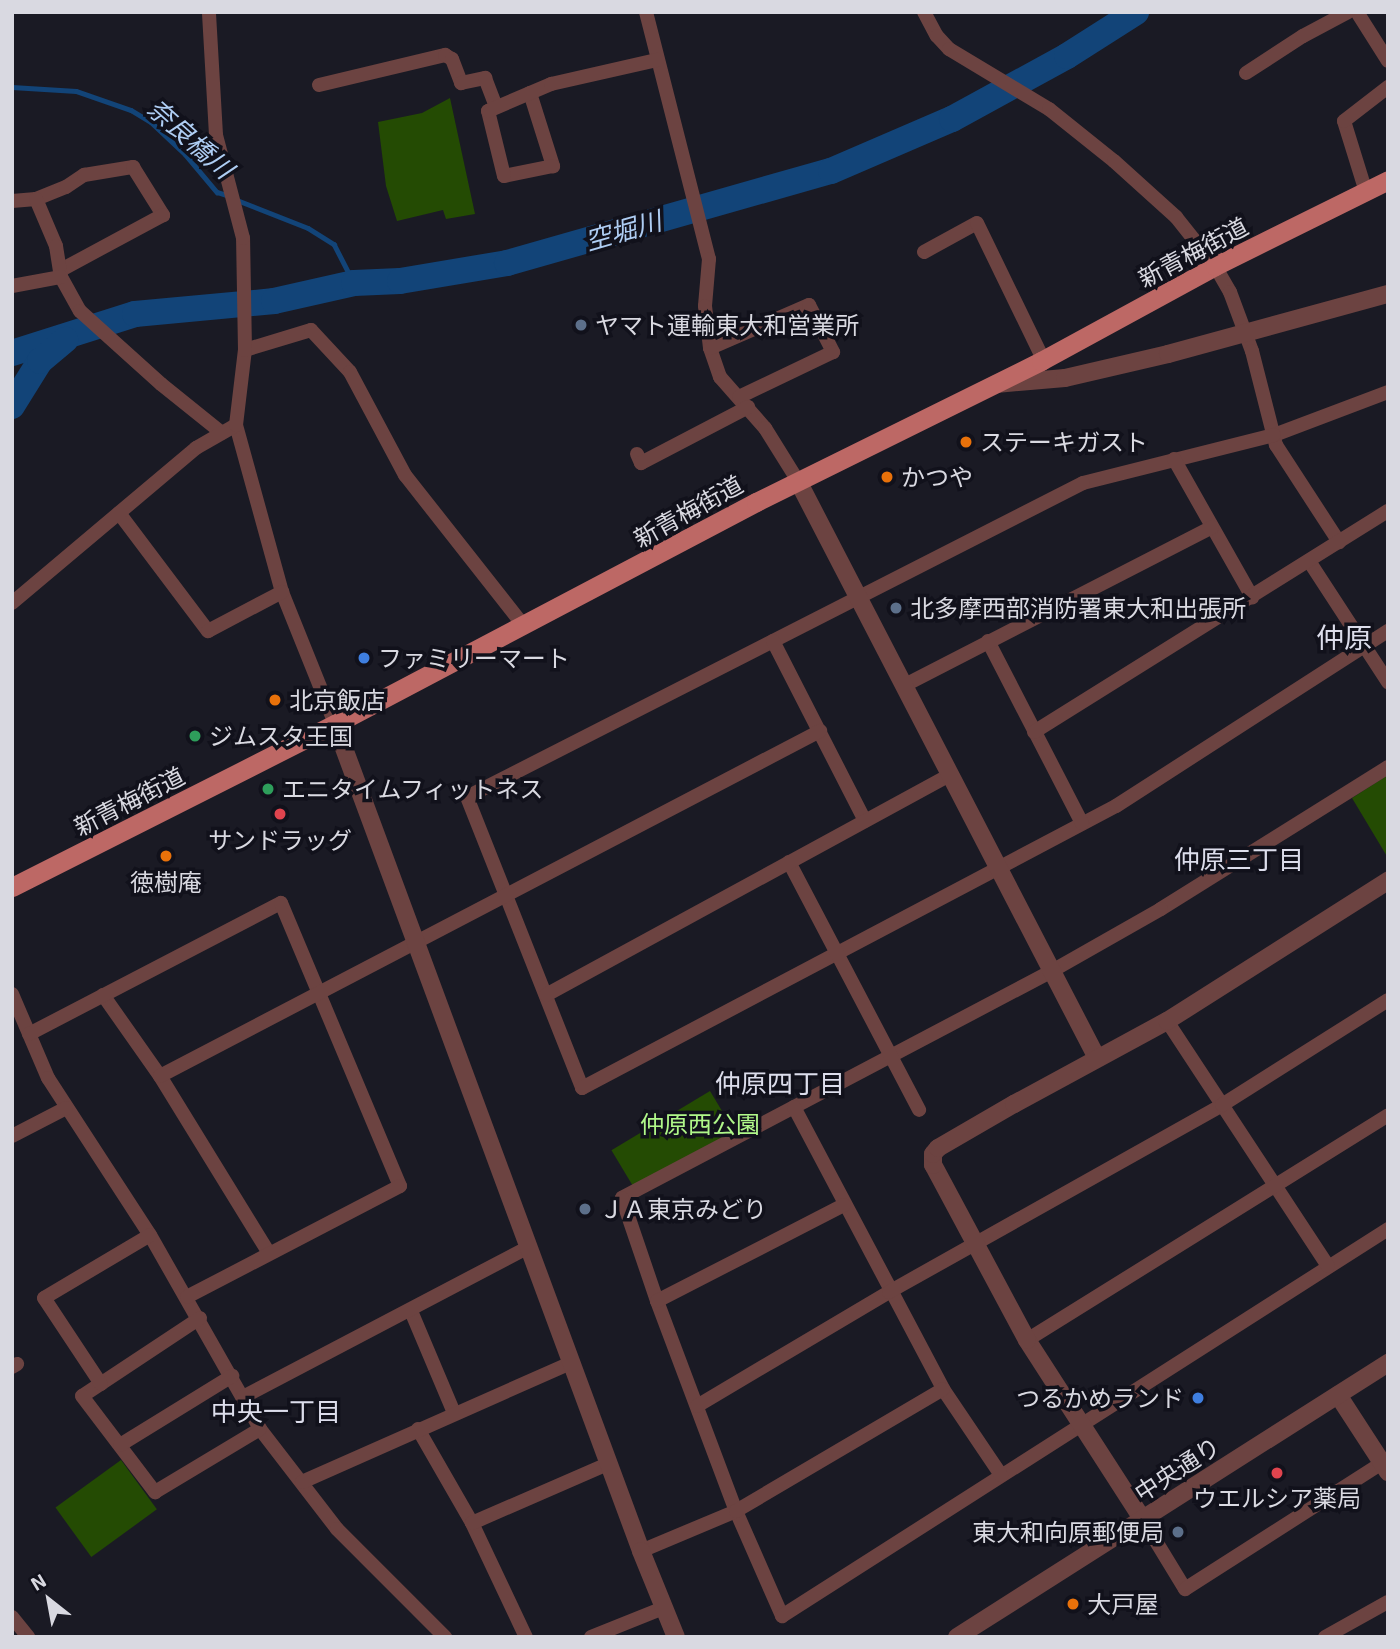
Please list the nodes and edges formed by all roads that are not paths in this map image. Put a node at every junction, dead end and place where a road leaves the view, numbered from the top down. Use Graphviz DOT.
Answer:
graph roads {
  1 [pos="209,12"];
  2 [pos="646,12"];
  3 [pos="924,12"];
  4 [pos="1348,12"];
  5 [pos="1357,12"];
  6 [pos="657,60"];
  7 [pos="1388,61"];
  8 [pos="1246,73"];
  9 [pos="319,85"];
  10 [pos="1388,87"];
  11 [pos="530,93"];
  12 [pos="496,106"];
  13 [pos="1388,180"];
  14 [pos="1366,192"];
  15 [pos="36,199"];
  16 [pos="12,201"];
  17 [pos="924,251"];
  18 [pos="1215,266"];
  19 [pos="61,274"];
  20 [pos="12,286"];
  21 [pos="1388,294"];
  22 [pos="1244,333"];
  23 [pos="709,348"];
  24 [pos="245,350"];
  25 [pos="1043,359"];
  26 [pos="995,384"];
  27 [pos="1388,391"];
  28 [pos="744,402"];
  29 [pos="236,425"];
  30 [pos="222,433"];
  31 [pos="1274,435"];
  32 [pos="637,454"];
  33 [pos="1174,459"];
  34 [pos="798,481"];
  35 [pos="1388,511"];
  36 [pos="119,513"];
  37 [pos="1212,527"];
  38 [pos="1339,542"];
  39 [pos="1309,561"];
  40 [pos="282,592"];
  41 [pos="860,596"];
  42 [pos="1252,597"];
  43 [pos="12,603"];
  44 [pos="524,626"];
  45 [pos="1388,631"];
  46 [pos="774,641"];
  47 [pos="988,641"];
  48 [pos="1364,646"];
  49 [pos="1388,682"];
  50 [pos="905,685"];
  51 [pos="335,724"];
  52 [pos="820,731"];
  53 [pos="1034,732"];
  54 [pos="1388,767"];
  55 [pos="951,774"];
  56 [pos="865,821"];
  57 [pos="1082,824"];
  58 [pos="789,862"];
  59 [pos="999,867"];
  60 [pos="1388,881"];
  61 [pos="12,887"];
  62 [pos="506,894"];
  63 [pos="416,941"];
  64 [pos="837,955"];
  65 [pos="1052,971"];
  66 [pos="321,990"];
  67 [pos="12,994"];
  68 [pos="103,995"];
  69 [pos="546,995"];
  70 [pos="1388,1000"];
  71 [pos="1167,1021"];
  72 [pos="29,1034"];
  73 [pos="891,1055"];
  74 [pos="1097,1058"];
  75 [pos="160,1076"];
  76 [pos="1222,1105"];
  77 [pos="794,1107"];
  78 [pos="66,1108"];
  79 [pos="919,1110"];
  80 [pos="1388,1115"];
  81 [pos="12,1136"];
  82 [pos="1277,1186"];
  83 [pos="844,1205"];
  84 [pos="1388,1228"];
  85 [pos="150,1235"];
  86 [pos="976,1246"];
  87 [pos="529,1247"];
  88 [pos="269,1254"];
  89 [pos="1328,1266"];
  90 [pos="889,1292"];
  91 [pos="187,1297"];
  92 [pos="657,1301"];
  93 [pos="411,1311"];
  94 [pos="200,1318"];
  95 [pos="1027,1340"];
  96 [pos="573,1362"];
  97 [pos="1388,1363"];
  98 [pos="232,1376"];
  99 [pos="101,1384"];
  100 [pos="943,1389"];
  101 [pos="1338,1395"];
  102 [pos="243,1397"];
  103 [pos="696,1406"];
  104 [pos="454,1413"];
  105 [pos="1079,1425"];
  106 [pos="260,1429"];
  107 [pos="418,1429"];
  108 [pos="120,1445"];
  109 [pos="610,1462"];
  110 [pos="1385,1468"];
  111 [pos="1001,1475"];
  112 [pos="302,1482"];
  113 [pos="736,1511"];
  114 [pos="1143,1520"];
  115 [pos="472,1523"];
  116 [pos="641,1551"];
  117 [pos="1388,1602"];
  118 [pos="663,1608"];
  119 [pos="12,1617"];
  120 [pos="441,1632"];
  121 [pos="28,1637"];
  122 [pos="423,1637"];
  123 [pos="526,1637"];
  124 [pos="591,1637"];
  125 [pos="676,1637"];
  126 [pos="957,1637"];
  127 [pos="1325,1637"];
  1 -- 24 [label="street"];
  2 -- 6 [label="street"];
  3 -- 18 [label="street"];
  4 -- 8 [label="street"];
  5 -- 7 [label="street"];
  6 -- 11 [label="street"];
  6 -- 23 [label="street"];
  9 -- 12 [label="street"];
  10 -- 14 [label="street"];
  11 -- 12 [label="street"];
  11 -- 12 [label="street"];
  13 -- 14 [label="main road, 新青梅街道"];
  14 -- 18 [label="main road, 新青梅街道"];
  15 -- 16 [label="street"];
  15 -- 19 [label="street"];
  15 -- 19 [label="street"];
  17 -- 25 [label="street"];
  18 -- 22 [label="street"];
  18 -- 25 [label="main road, 新青梅街道"];
  19 -- 20 [label="street"];
  19 -- 30 [label="street"];
  21 -- 22 [label="street"];
  22 -- 26 [label="street"];
  22 -- 31 [label="street"];
  23 -- 28 [label="street"];
  23 -- 28 [label="street"];
  24 -- 29 [label="street"];
  24 -- 44 [label="street"];
  25 -- 26 [label="main road, 新青梅街道"];
  26 -- 34 [label="main road, 新青梅街道"];
  27 -- 31 [label="street"];
  28 -- 32 [label="street"];
  28 -- 34 [label="street"];
  29 -- 30 [label="street"];
  29 -- 40 [label="street"];
  30 -- 36 [label="street"];
  31 -- 33 [label="street"];
  31 -- 38 [label="street"];
  33 -- 37 [label="street"];
  33 -- 41 [label="street"];
  34 -- 41 [label="street"];
  34 -- 44 [label="main road, 新青梅街道"];
  35 -- 38 [label="street"];
  36 -- 40 [label="street"];
  36 -- 43 [label="street"];
  37 -- 42 [label="street"];
  37 -- 47 [label="street"];
  38 -- 39 [label="street"];
  39 -- 42 [label="street"];
  39 -- 48 [label="street"];
  40 -- 51 [label="street"];
  41 -- 46 [label="street"];
  41 -- 50 [label="street"];
  42 -- 53 [label="street"];
  44 -- 51 [label="main road, 新青梅街道"];
  45 -- 48 [label="street"];
  46 -- 52 [label="street"];
  46 -- 62 [label="street"];
  47 -- 50 [label="street"];
  47 -- 53 [label="street"];
  48 -- 49 [label="street"];
  48 -- 57 [label="street"];
  50 -- 55 [label="street"];
  51 -- 61 [label="main road, 新青梅街道"];
  51 -- 63 [label="street"];
  52 -- 56 [label="street"];
  52 -- 62 [label="street"];
  53 -- 57 [label="street"];
  54 -- 65 [label="street"];
  55 -- 56 [label="street"];
  55 -- 59 [label="street"];
  56 -- 58 [label="street"];
  57 -- 59 [label="street"];
  58 -- 64 [label="street"];
  58 -- 69 [label="street"];
  59 -- 64 [label="street"];
  59 -- 65 [label="street"];
  60 -- 71 [label="street"];
  62 -- 63 [label="street"];
  62 -- 69 [label="street"];
  63 -- 66 [label="street"];
  63 -- 87 [label="street"];
  64 -- 69 [label="street"];
  64 -- 73 [label="street"];
  65 -- 73 [label="street"];
  65 -- 74 [label="street"];
  66 -- 68 [label="street"];
  66 -- 75 [label="street"];
  66 -- 88 [label="street"];
  67 -- 72 [label="street"];
  68 -- 72 [label="street"];
  68 -- 75 [label="street"];
  70 -- 76 [label="street"];
  71 -- 74 [label="street"];
  71 -- 76 [label="street"];
  72 -- 78 [label="street"];
  73 -- 77 [label="street"];
  73 -- 79 [label="street"];
  74 -- 86 [label="street"];
  75 -- 88 [label="street"];
  76 -- 82 [label="street"];
  76 -- 86 [label="street"];
  77 -- 83 [label="street"];
  77 -- 92 [label="street"];
  78 -- 81 [label="street"];
  78 -- 85 [label="street"];
  80 -- 82 [label="street"];
  82 -- 89 [label="street"];
  82 -- 95 [label="street"];
  83 -- 90 [label="street"];
  83 -- 92 [label="street"];
  84 -- 89 [label="street"];
  85 -- 91 [label="street"];
  85 -- 99 [label="street"];
  86 -- 90 [label="street"];
  86 -- 95 [label="street"];
  87 -- 93 [label="street"];
  87 -- 96 [label="street"];
  88 -- 91 [label="street"];
  89 -- 105 [label="street"];
  90 -- 100 [label="street"];
  90 -- 103 [label="street"];
  91 -- 94 [label="street"];
  92 -- 103 [label="street"];
  93 -- 102 [label="street"];
  93 -- 104 [label="street"];
  94 -- 98 [label="street"];
  94 -- 99 [label="street"];
  95 -- 105 [label="street"];
  96 -- 104 [label="street"];
  96 -- 109 [label="street"];
  97 -- 101 [label="street, 中央通り"];
  98 -- 102 [label="street"];
  98 -- 108 [label="street"];
  99 -- 108 [label="street"];
  100 -- 111 [label="street"];
  100 -- 113 [label="street"];
  101 -- 110 [label="street"];
  101 -- 114 [label="street, 中央通り"];
  102 -- 106 [label="street"];
  103 -- 113 [label="street"];
  104 -- 107 [label="street"];
  105 -- 111 [label="street"];
  105 -- 114 [label="street"];
  106 -- 108 [label="street"];
  106 -- 112 [label="street"];
  107 -- 112 [label="street"];
  107 -- 115 [label="street"];
  109 -- 115 [label="street"];
  109 -- 116 [label="street"];
  110 -- 114 [label="street"];
  111 -- 113 [label="street"];
  112 -- 120 [label="street"];
  113 -- 116 [label="street"];
  114 -- 126 [label="street, 中央通り"];
  115 -- 123 [label="street"];
  116 -- 118 [label="street"];
  117 -- 127 [label="street"];
  118 -- 124 [label="street"];
  118 -- 125 [label="street"];
  119 -- 121 [label="street"];
  120 -- 122 [label="street"];
}
